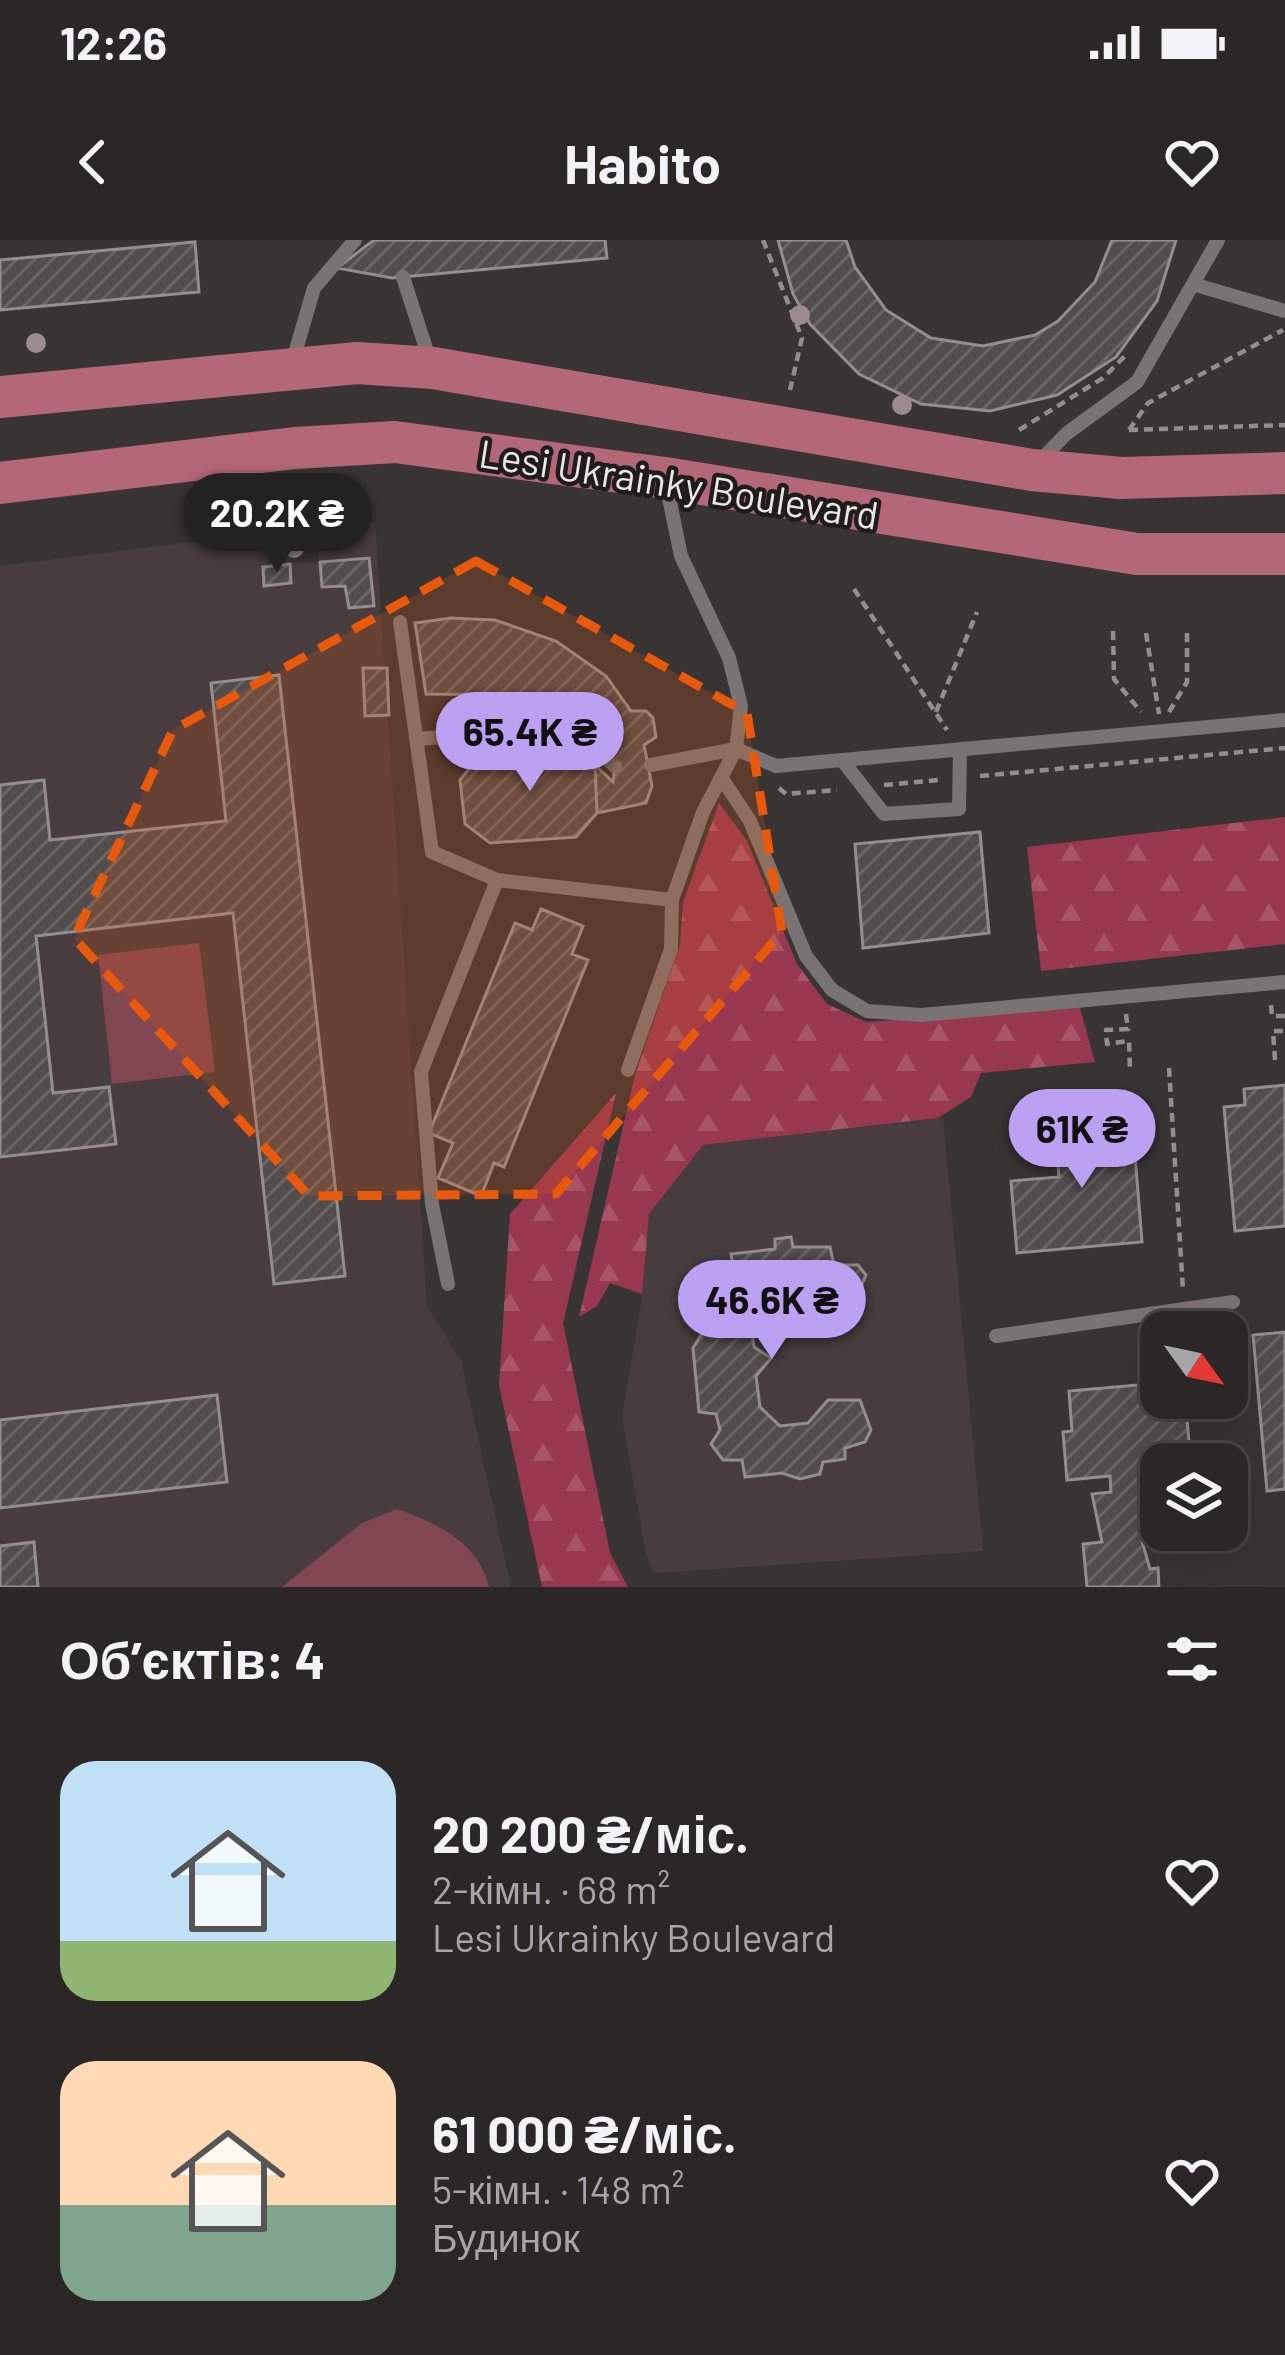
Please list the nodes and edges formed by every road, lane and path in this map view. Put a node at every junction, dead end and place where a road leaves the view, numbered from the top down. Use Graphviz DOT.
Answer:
graph roads {
  1 [pos="355,240"];
  2 [pos="763,240"];
  3 [pos="1218,240"];
  4 [pos="404,277"];
  5 [pos="1196,285"];
  6 [pos="1285,310"];
  7 [pos="1285,329"];
  8 [pos="1129,352"];
  9 [pos="292,368"];
  10 [pos="433,368"];
  11 [pos="790,390"];
  12 [pos="0,397"];
  13 [pos="1285,424"];
  14 [pos="1025,450"];
  15 [pos="1285,473"];
  16 [pos="665,478"];
  17 [pos="0,483"];
  18 [pos="1285,554"];
  19 [pos="854,589"];
  20 [pos="977,612"];
  21 [pos="400,622"];
  22 [pos="1113,631"];
  23 [pos="1146,633"];
  24 [pos="1187,633"];
  25 [pos="936,712"];
  26 [pos="1285,720"];
  27 [pos="1160,722"];
  28 [pos="416,739"];
  29 [pos="1285,748"];
  30 [pos="736,749"];
  31 [pos="960,749"];
  32 [pos="842,760"];
  33 [pos="651,765"];
  34 [pos="615,766"];
  35 [pos="721,777"];
  36 [pos="960,778"];
  37 [pos="863,787"];
  38 [pos="497,880"];
  39 [pos="672,900"];
  40 [pos="1285,982"];
  41 [pos="1124,994"];
  42 [pos="1285,1031"];
  43 [pos="1275,1060"];
  44 [pos="1169,1068"];
  45 [pos="628,1070"];
  46 [pos="1130,1071"];
  47 [pos="448,1284"];
  48 [pos="1234,1302"];
  49 [pos="1184,1309"];
  50 [pos="996,1336"];
  1 -- 9 [label="lane"];
  2 -- 11 [label="path"];
  3 -- 5 [label="lane"];
  4 -- 10 [label="lane"];
  5 -- 6 [label="lane"];
  5 -- 14 [label="lane"];
  7 -- 13 [label="path"];
  8 -- 14 [label="path"];
  9 -- 10 [label="main road, Lesi Ukrainky Boulevard"];
  9 -- 12 [label="main road, Lesi Ukrainky Boulevard"];
  10 -- 14 [label="main road, Lesi Ukrainky Boulevard"];
  14 -- 15 [label="main road, Lesi Ukrainky Boulevard"];
  16 -- 17 [label="main road, Lesi Ukrainky Boulevard"];
  16 -- 18 [label="main road, Lesi Ukrainky Boulevard"];
  16 -- 30 [label="lane"];
  19 -- 25 [label="path"];
  20 -- 25 [label="path"];
  21 -- 28 [label="lane"];
  22 -- 27 [label="path"];
  23 -- 27 [label="path"];
  24 -- 27 [label="path"];
  25 -- 31 [label="path"];
  26 -- 31 [label="lane"];
  28 -- 34 [label="lane"];
  28 -- 38 [label="lane"];
  29 -- 36 [label="path"];
  30 -- 32 [label="lane"];
  30 -- 33 [label="lane"];
  30 -- 35 [label="lane"];
  30 -- 37 [label="path"];
  31 -- 32 [label="lane"];
  31 -- 36 [label="lane"];
  32 -- 37 [label="lane"];
  35 -- 39 [label="lane"];
  35 -- 41 [label="lane"];
  36 -- 37 [label="path"];
  36 -- 37 [label="lane"];
  38 -- 39 [label="lane"];
  38 -- 47 [label="lane"];
  39 -- 45 [label="lane"];
  40 -- 41 [label="lane"];
  41 -- 46 [label="path"];
  42 -- 43 [label="path"];
  44 -- 49 [label="path"];
  48 -- 49 [label="lane"];
  49 -- 50 [label="lane"];
}
